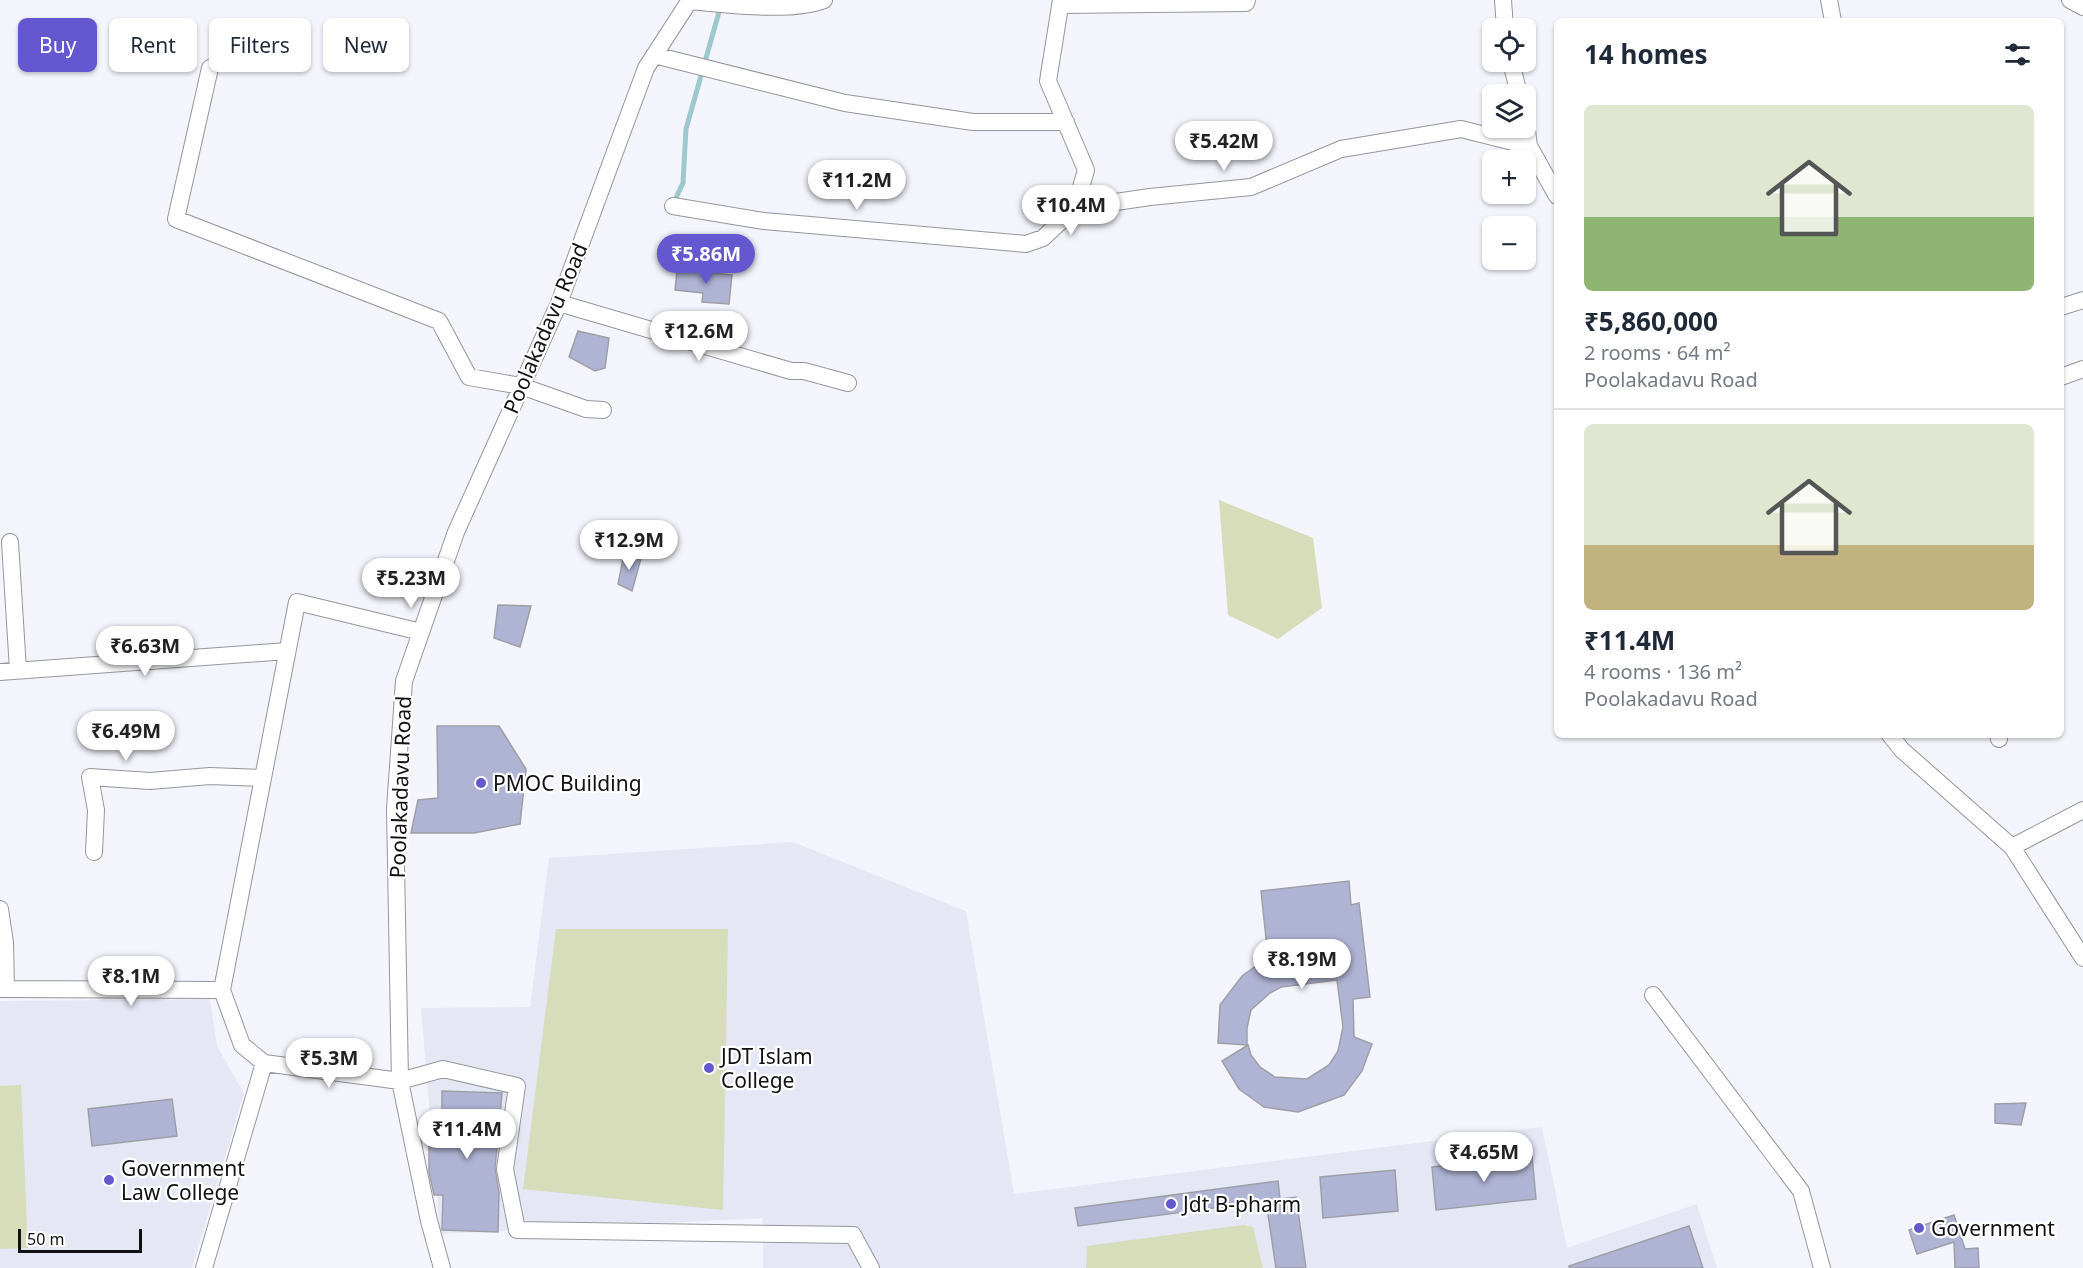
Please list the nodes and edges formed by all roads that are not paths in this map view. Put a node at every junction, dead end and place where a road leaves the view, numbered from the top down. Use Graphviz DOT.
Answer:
graph roads {
  1 [pos="690,0"];
  2 [pos="824,0"];
  3 [pos="1247,0"];
  4 [pos="1503,0"];
  5 [pos="1829,0"];
  6 [pos="2070,0"];
  7 [pos="1061,2"];
  8 [pos="2083,7"];
  9 [pos="1504,18"];
  10 [pos="1832,18"];
  11 [pos="654,55"];
  12 [pos="209,72"];
  13 [pos="1066,122"];
  14 [pos="1527,138"];
  15 [pos="1528,146"];
  16 [pos="1554,191"];
  17 [pos="673,206"];
  18 [pos="1075,208"];
  19 [pos="2083,300"];
  20 [pos="560,303"];
  21 [pos="2064,307"];
  22 [pos="2083,369"];
  23 [pos="2064,376"];
  24 [pos="848,383"];
  25 [pos="521,386"];
  26 [pos="603,410"];
  27 [pos="10,542"];
  28 [pos="421,632"];
  29 [pos="287,651"];
  30 [pos="18,670"];
  31 [pos="0,672"];
  32 [pos="1892,738"];
  33 [pos="262,778"];
  34 [pos="2083,810"];
  35 [pos="2012,847"];
  36 [pos="94,852"];
  37 [pos="0,909"];
  38 [pos="2083,958"];
  39 [pos="3,989"];
  40 [pos="222,990"];
  41 [pos="1653,995"];
  42 [pos="264,1063"];
  43 [pos="400,1081"];
  44 [pos="204,1268"];
  45 [pos="442,1268"];
  46 [pos="871,1268"];
  47 [pos="1822,1268"];
  1 -- 2 [label="street"];
  1 -- 11 [label="street, Poolakadavu Road"];
  3 -- 7 [label="street"];
  4 -- 9 [label="street"];
  5 -- 10 [label="street"];
  6 -- 8 [label="street"];
  7 -- 13 [label="street"];
  11 -- 13 [label="street"];
  11 -- 20 [label="street, Poolakadavu Road"];
  12 -- 25 [label="street"];
  13 -- 18 [label="street"];
  14 -- 15 [label="street"];
  15 -- 16 [label="street"];
  15 -- 18 [label="street"];
  17 -- 18 [label="street"];
  19 -- 21 [label="street"];
  20 -- 24 [label="street"];
  20 -- 25 [label="street, Poolakadavu Road"];
  22 -- 23 [label="street"];
  25 -- 26 [label="street"];
  25 -- 28 [label="street, Poolakadavu Road"];
  27 -- 30 [label="street"];
  28 -- 29 [label="street"];
  28 -- 43 [label="street, Poolakadavu Road"];
  29 -- 30 [label="street"];
  29 -- 33 [label="street"];
  30 -- 31 [label="street"];
  32 -- 35 [label="street"];
  33 -- 36 [label="street"];
  33 -- 40 [label="street"];
  34 -- 35 [label="street"];
  35 -- 38 [label="street"];
  37 -- 39 [label="street"];
  39 -- 40 [label="street"];
  40 -- 42 [label="street"];
  41 -- 47 [label="street"];
  42 -- 43 [label="street"];
  42 -- 44 [label="street"];
  43 -- 45 [label="street, Poolakadavu Road"];
  43 -- 46 [label="street"];
}
